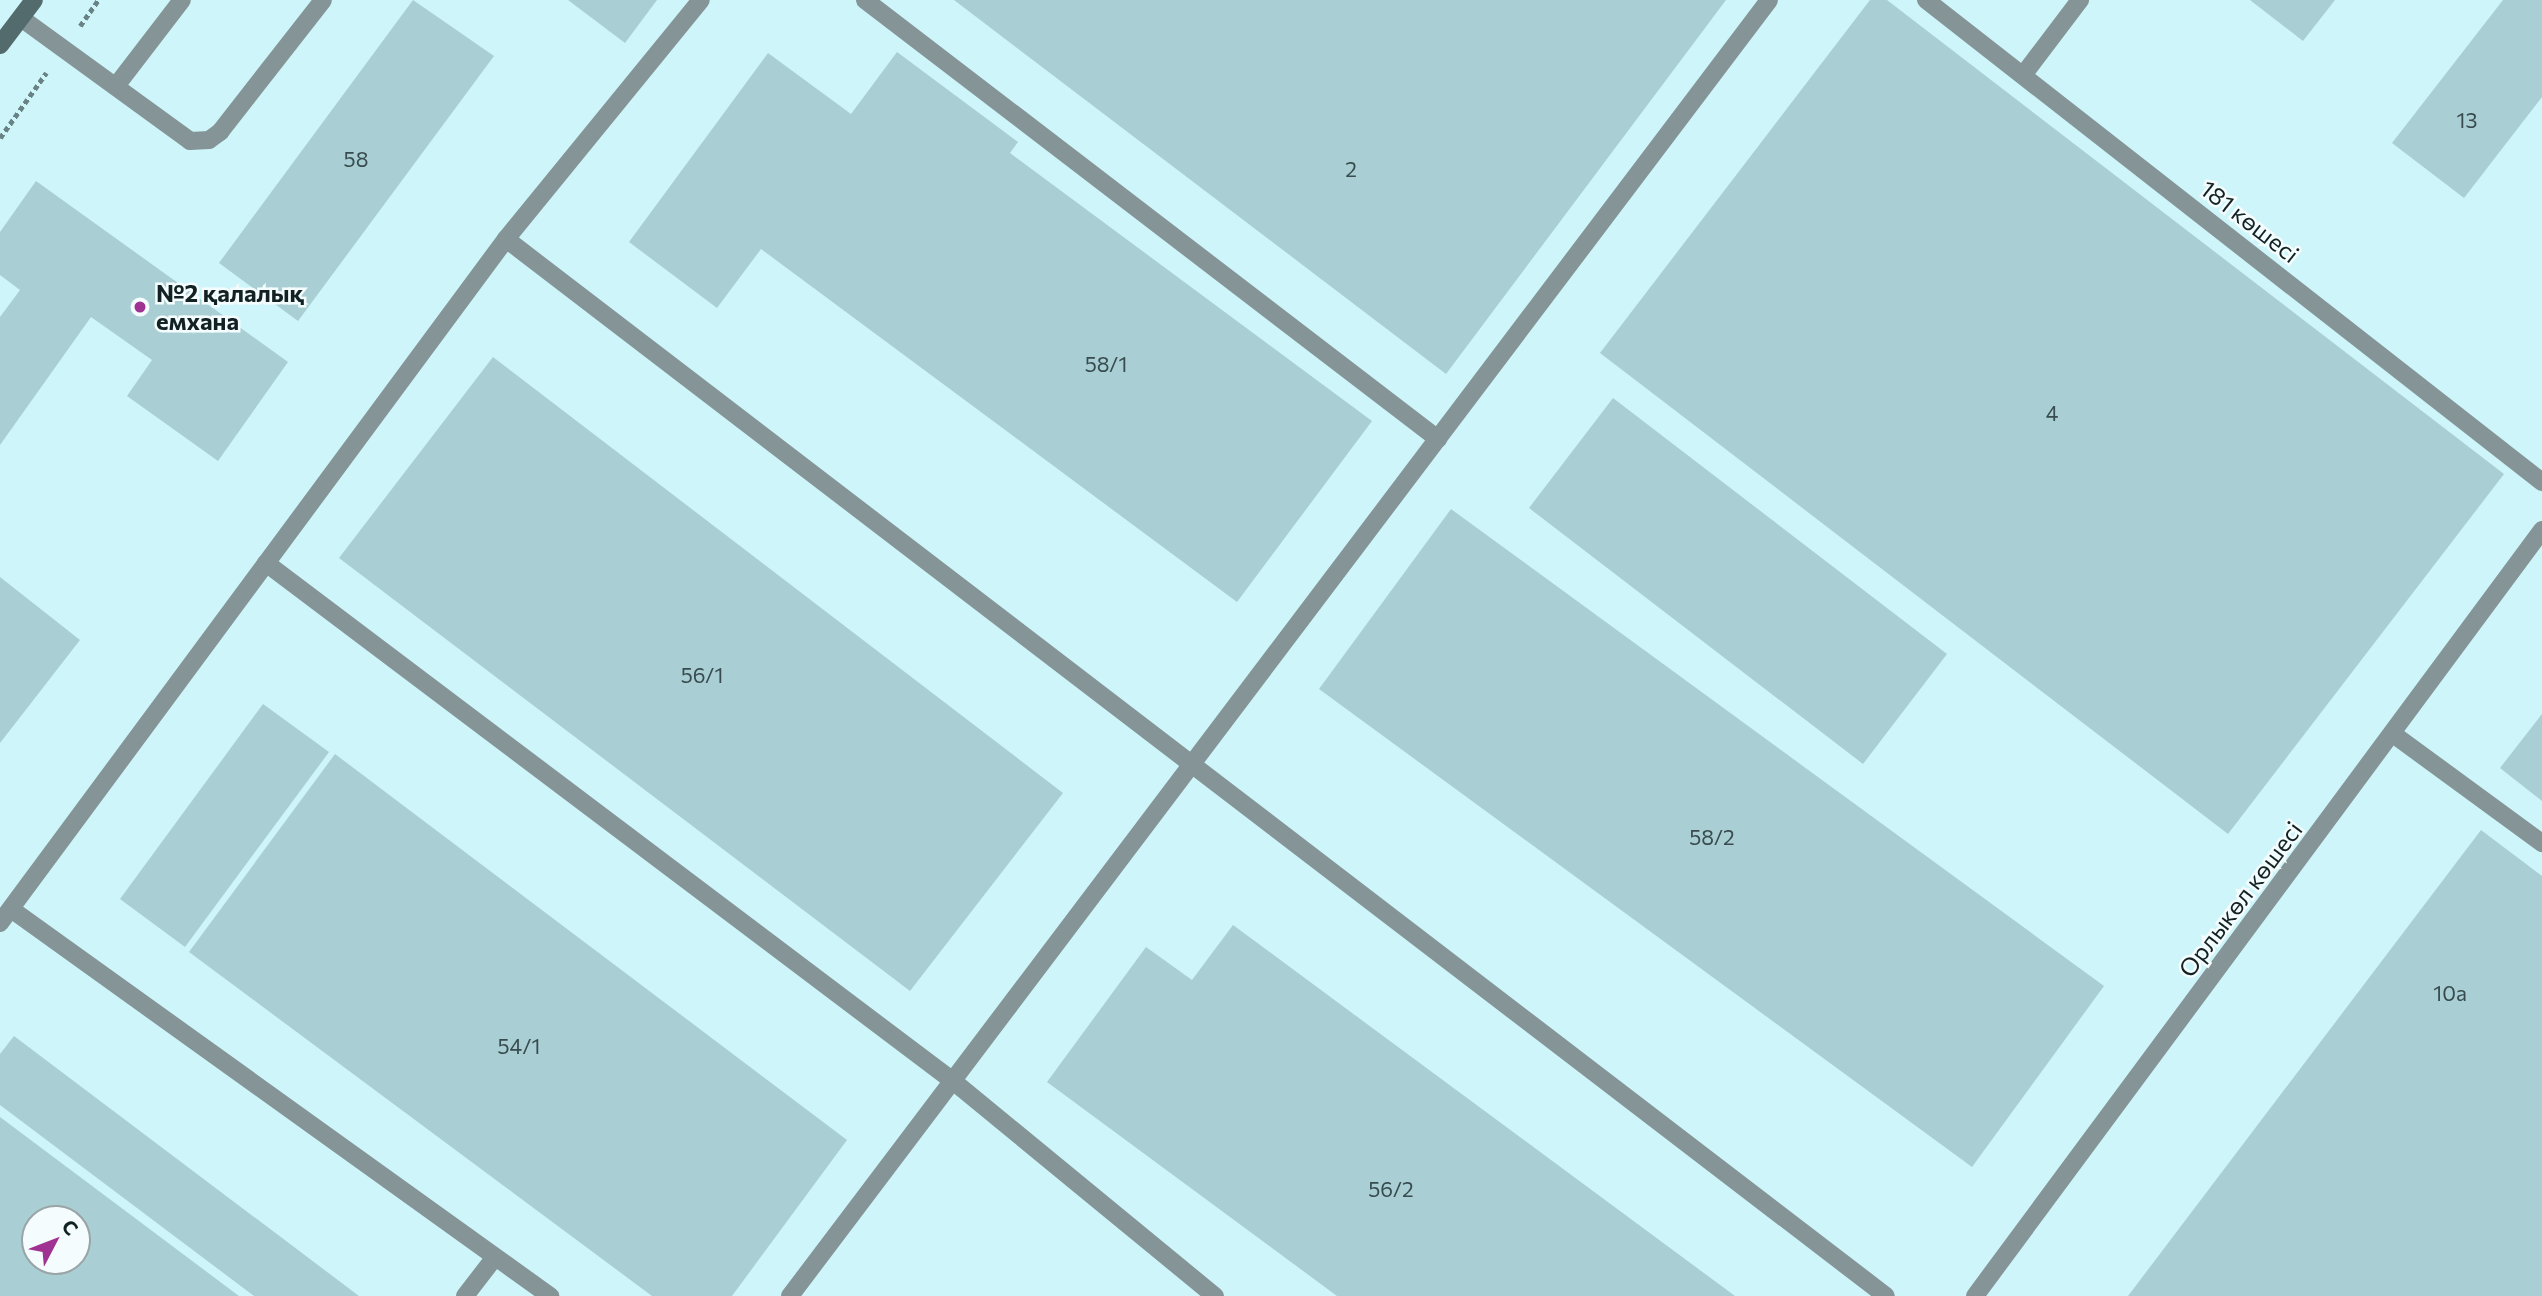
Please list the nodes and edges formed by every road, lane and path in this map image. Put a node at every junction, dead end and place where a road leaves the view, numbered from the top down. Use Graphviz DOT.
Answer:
graph roads {
  1 [pos="34,0"];
  2 [pos="182,0"];
  3 [pos="323,0"];
  4 [pos="701,0"];
  5 [pos="864,0"];
  6 [pos="1769,0"];
  7 [pos="1926,0"];
  8 [pos="2080,0"];
  9 [pos="20,18"];
  10 [pos="0,45"];
  11 [pos="2024,74"];
  12 [pos="116,86"];
  13 [pos="506,239"];
  14 [pos="1438,439"];
  15 [pos="2542,482"];
  16 [pos="2542,530"];
  17 [pos="266,563"];
  18 [pos="2393,734"];
  19 [pos="1192,764"];
  20 [pos="2542,843"];
  21 [pos="5,916"];
  22 [pos="953,1081"];
  23 [pos="495,1256"];
  24 [pos="466,1296"];
  25 [pos="550,1296"];
  26 [pos="790,1296"];
  27 [pos="1214,1296"];
  28 [pos="1886,1296"];
  29 [pos="1975,1296"];
  1 -- 9 [label="main road"];
  2 -- 12 [label="street"];
  3 -- 12 [label="street"];
  4 -- 13 [label="street"];
  5 -- 14 [label="street"];
  6 -- 14 [label="street"];
  7 -- 11 [label="street, 181 көшесі"];
  8 -- 11 [label="street"];
  9 -- 10 [label="main road"];
  9 -- 12 [label="street"];
  11 -- 15 [label="street, 181 көшесі"];
  13 -- 17 [label="street"];
  13 -- 19 [label="street"];
  14 -- 19 [label="street"];
  16 -- 18 [label="street, Орлыкөл көшесі"];
  17 -- 21 [label="street"];
  17 -- 22 [label="street"];
  18 -- 20 [label="street"];
  18 -- 29 [label="street, Орлыкөл көшесі"];
  19 -- 22 [label="street"];
  19 -- 28 [label="street"];
  21 -- 23 [label="street"];
  22 -- 26 [label="street"];
  22 -- 27 [label="street"];
  23 -- 24 [label="street"];
  23 -- 25 [label="street"];
}
